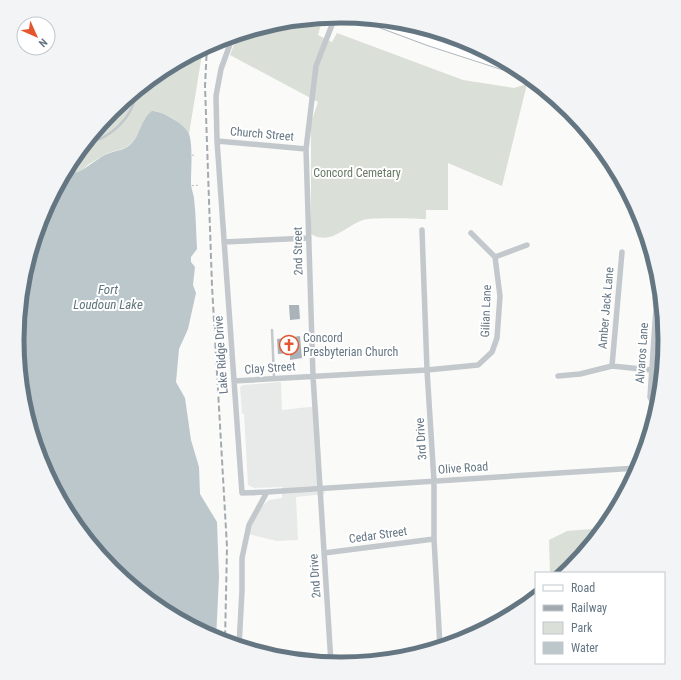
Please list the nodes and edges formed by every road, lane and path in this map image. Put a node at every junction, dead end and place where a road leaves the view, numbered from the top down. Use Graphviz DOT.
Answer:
graph roads {
  1 [pos="333,23"];
  2 [pos="395,28"];
  3 [pos="230,43"];
  4 [pos="489,60"];
  5 [pos="133,100"];
  6 [pos="94,140"];
  7 [pos="217,141"];
  8 [pos="306,149"];
  9 [pos="195,155"];
  10 [pos="184,156"];
  11 [pos="200,185"];
  12 [pos="188,186"];
  13 [pos="422,230"];
  14 [pos="471,233"];
  15 [pos="309,238"];
  16 [pos="224,242"];
  17 [pos="527,244"];
  18 [pos="622,252"];
  19 [pos="495,257"];
  20 [pos="656,306"];
  21 [pos="272,330"];
  22 [pos="612,366"];
  23 [pos="427,370"];
  24 [pos="652,370"];
  25 [pos="656,370"];
  26 [pos="313,376"];
  27 [pos="558,376"];
  28 [pos="274,378"];
  29 [pos="234,381"];
  30 [pos="651,400"];
  31 [pos="630,469"];
  32 [pos="434,481"];
  33 [pos="320,488"];
  34 [pos="267,492"];
  35 [pos="434,539"];
  36 [pos="324,554"];
  37 [pos="238,640"];
  38 [pos="440,641"];
  39 [pos="331,657"];
  1 -- 8 [label="street, 2nd Street"];
  2 -- 4 [label="main road"];
  3 -- 7 [label="street, Lake Ridge Drive"];
  5 -- 6 [label="lane"];
  7 -- 8 [label="street, Church Street"];
  7 -- 16 [label="street, Lake Ridge Drive"];
  8 -- 15 [label="street, 2nd Street"];
  9 -- 10 [label="path"];
  11 -- 12 [label="path"];
  13 -- 23 [label="street, 3rd Drive"];
  14 -- 19 [label="street"];
  15 -- 16 [label="street"];
  15 -- 26 [label="street, 2nd Street"];
  16 -- 29 [label="street, Lake Ridge Drive"];
  17 -- 19 [label="street"];
  18 -- 22 [label="street, Amber Jack Lane"];
  19 -- 23 [label="street, Gilian Lane"];
  20 -- 24 [label="street, Alvaros Lane"];
  21 -- 28 [label="lane"];
  22 -- 24 [label="street"];
  22 -- 27 [label="street"];
  23 -- 26 [label="street, Clay Street"];
  23 -- 32 [label="street, 3rd Drive"];
  24 -- 25 [label="street"];
  24 -- 30 [label="street, Alvaros Lane"];
  26 -- 28 [label="street, Clay Street"];
  26 -- 33 [label="street, 2nd Street"];
  28 -- 29 [label="street, Clay Street"];
  29 -- 34 [label="street, Lake Ridge Drive"];
  31 -- 32 [label="street, Olive Road"];
  32 -- 33 [label="street, Olive Road"];
  32 -- 35 [label="street, 3rd Drive"];
  33 -- 34 [label="street, Olive Road"];
  33 -- 36 [label="street, 2nd Drive"];
  34 -- 37 [label="street"];
  35 -- 36 [label="street, Cedar Street"];
  35 -- 38 [label="street, 3rd Drive"];
  36 -- 39 [label="street, 2nd Drive"];
}
